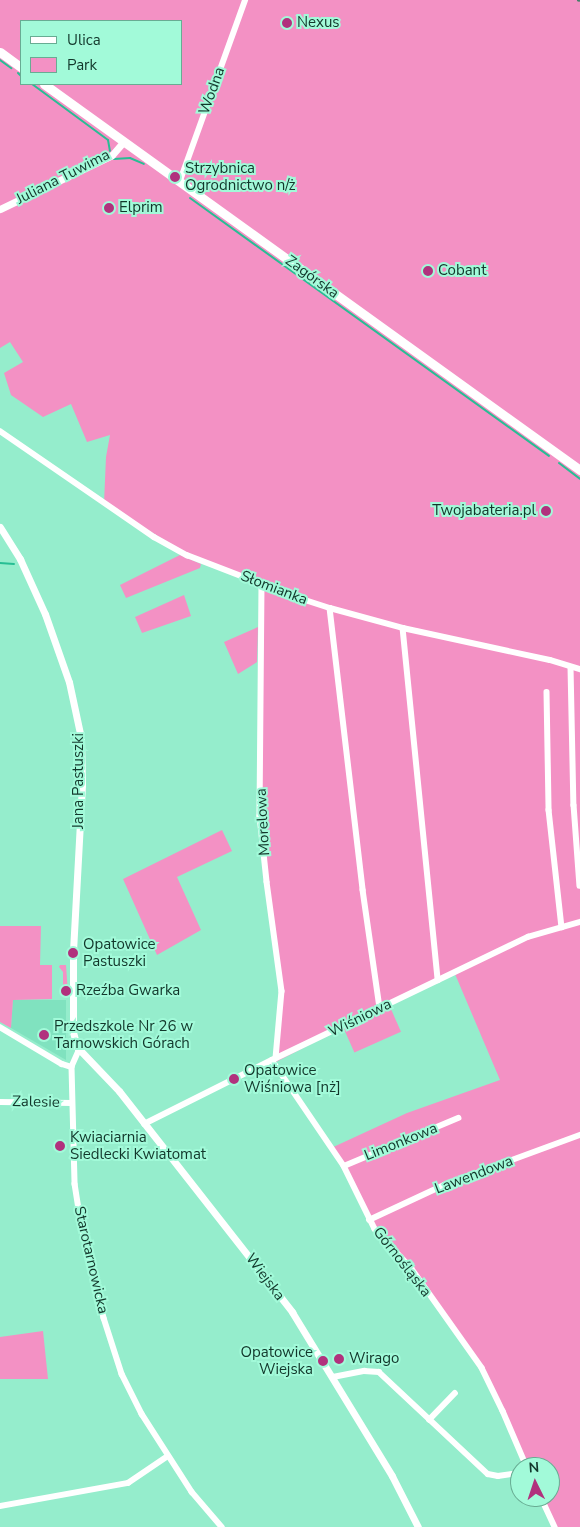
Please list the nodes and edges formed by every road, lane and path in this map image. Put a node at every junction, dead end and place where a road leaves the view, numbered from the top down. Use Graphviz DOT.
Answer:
graph roads {
  1 [pos="245,0"];
  2 [pos="0,52"];
  3 [pos="20,66"];
  4 [pos="45,85"];
  5 [pos="124,141"];
  6 [pos="180,181"];
  7 [pos="0,209"];
  8 [pos="0,431"];
  9 [pos="580,470"];
  10 [pos="0,527"];
  11 [pos="262,584"];
  12 [pos="330,608"];
  13 [pos="402,628"];
  14 [pos="571,667"];
  15 [pos="580,669"];
  16 [pos="547,692"];
  17 [pos="580,886"];
  18 [pos="580,922"];
  19 [pos="562,927"];
  20 [pos="438,980"];
  21 [pos="380,1008"];
  22 [pos="0,1027"];
  23 [pos="79,1051"];
  24 [pos="274,1059"];
  25 [pos="72,1067"];
  26 [pos="0,1102"];
  27 [pos="72,1103"];
  28 [pos="458,1118"];
  29 [pos="144,1124"];
  30 [pos="580,1135"];
  31 [pos="344,1166"];
  32 [pos="370,1220"];
  33 [pos="332,1377"];
  34 [pos="455,1393"];
  35 [pos="429,1420"];
  36 [pos="168,1456"];
  37 [pos="523,1457"];
  38 [pos="510,1474"];
  39 [pos="0,1506"];
  40 [pos="546,1507"];
  41 [pos="222,1527"];
  42 [pos="418,1527"];
  43 [pos="555,1527"];
  1 -- 6 [label="street, Wodna"];
  2 -- 3 [label="highway"];
  4 -- 5 [label="highway, Zagórska"];
  5 -- 6 [label="highway, Zagórska"];
  5 -- 7 [label="street, Juliana Tuwima"];
  6 -- 9 [label="highway, Zagórska"];
  8 -- 11 [label="street, Słomianka"];
  10 -- 23 [label="street, Jana Pastuszki"];
  11 -- 12 [label="street, Słomianka"];
  11 -- 24 [label="street, Morelowa"];
  12 -- 13 [label="street, Słomianka"];
  12 -- 21 [label="street"];
  13 -- 14 [label="street, Słomianka"];
  13 -- 20 [label="street"];
  14 -- 15 [label="street, Słomianka"];
  14 -- 17 [label="street"];
  16 -- 19 [label="street"];
  18 -- 19 [label="street, Wiśniowa"];
  19 -- 20 [label="street, Wiśniowa"];
  20 -- 21 [label="street, Wiśniowa"];
  21 -- 24 [label="street, Wiśniowa"];
  22 -- 25 [label="street"];
  23 -- 25 [label="street, Starotarnowicka"];
  23 -- 29 [label="street, Wiejska"];
  24 -- 29 [label="street, Wiśniowa"];
  24 -- 31 [label="street, Górnośląska"];
  25 -- 27 [label="street, Starotarnowicka"];
  26 -- 27 [label="street, Zalesie"];
  27 -- 36 [label="street, Starotarnowicka"];
  28 -- 31 [label="street, Limonkowa"];
  29 -- 33 [label="street, Wiejska"];
  30 -- 32 [label="street, Lawendowa"];
  31 -- 32 [label="street, Górnośląska"];
  32 -- 37 [label="street, Górnośląska"];
  33 -- 35 [label="street"];
  33 -- 42 [label="street, Wiejska"];
  34 -- 35 [label="street"];
  35 -- 38 [label="street"];
  36 -- 39 [label="street"];
  36 -- 41 [label="street, Starotarnowicka"];
  40 -- 43 [label="street"];
}
